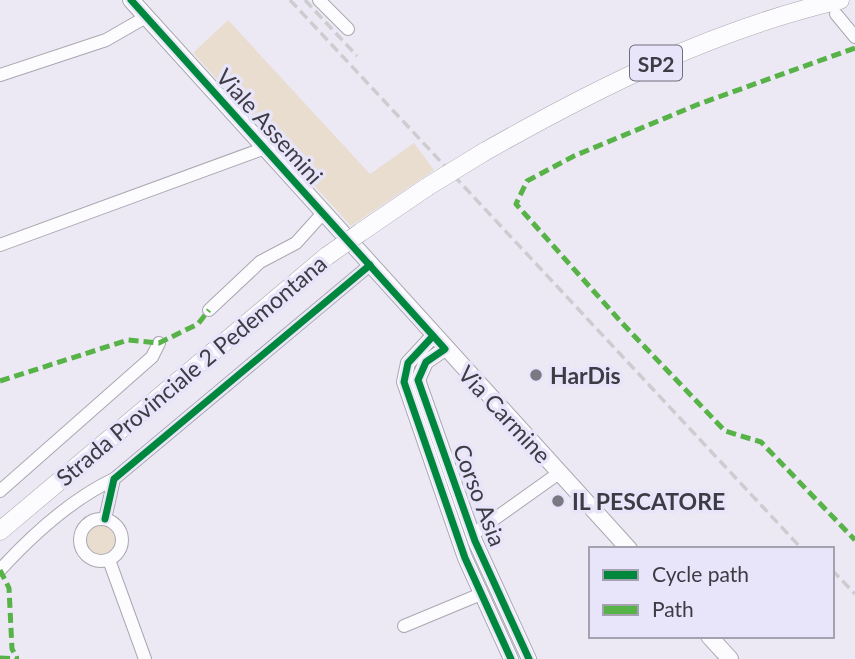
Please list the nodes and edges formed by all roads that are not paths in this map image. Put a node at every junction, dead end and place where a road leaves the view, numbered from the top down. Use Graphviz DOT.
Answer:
graph roads {
  1 [pos="131,0"];
  2 [pos="318,0"];
  3 [pos="838,7"];
  4 [pos="146,17"];
  5 [pos="348,29"];
  6 [pos="855,37"];
  7 [pos="0,75"];
  8 [pos="265,148"];
  9 [pos="323,213"];
  10 [pos="0,245"];
  11 [pos="370,265"];
  12 [pos="381,278"];
  13 [pos="209,310"];
  14 [pos="433,336"];
  15 [pos="159,343"];
  16 [pos="445,349"];
  17 [pos="559,473"];
  18 [pos="114,480"];
  19 [pos="0,491"];
  20 [pos="105,519"];
  21 [pos="0,531"];
  22 [pos="472,535"];
  23 [pos="627,547"];
  24 [pos="109,560"];
  25 [pos="0,570"];
  26 [pos="481,594"];
  27 [pos="404,626"];
  28 [pos="711,638"];
  29 [pos="145,659"];
  30 [pos="510,659"];
  31 [pos="529,659"];
  32 [pos="730,659"];
  1 -- 4 [label="main road, Viale Assemini"];
  2 -- 5 [label="street"];
  3 -- 6 [label="street"];
  3 -- 21 [label="main road, Strada Provinciale 2 Pedemontana / SP2, bridge"];
  4 -- 7 [label="street"];
  4 -- 8 [label="main road, Viale Assemini"];
  8 -- 9 [label="main road, Viale Assemini"];
  8 -- 10 [label="street"];
  9 -- 11 [label="main road, Viale Assemini"];
  9 -- 13 [label="street"];
  11 -- 12 [label="main road, Viale Assemini"];
  11 -- 18 [label="street"];
  12 -- 14 [label="main road, Via Carmine"];
  14 -- 16 [label="main road, Via Carmine"];
  14 -- 26 [label="street, Corso Asia"];
  15 -- 19 [label="street"];
  16 -- 17 [label="main road, Via Carmine"];
  16 -- 22 [label="street, Corso Asia"];
  17 -- 22 [label="street"];
  17 -- 23 [label="main road, Via Carmine"];
  18 -- 20 [label="street"];
  18 -- 25 [label="street"];
  20 -- 24 [label="street"];
  20 -- 24 [label="street"];
  22 -- 31 [label="street, Corso Asia"];
  24 -- 29 [label="street"];
  26 -- 27 [label="street"];
  26 -- 30 [label="street, Corso Asia"];
  28 -- 32 [label="main road"];
}
